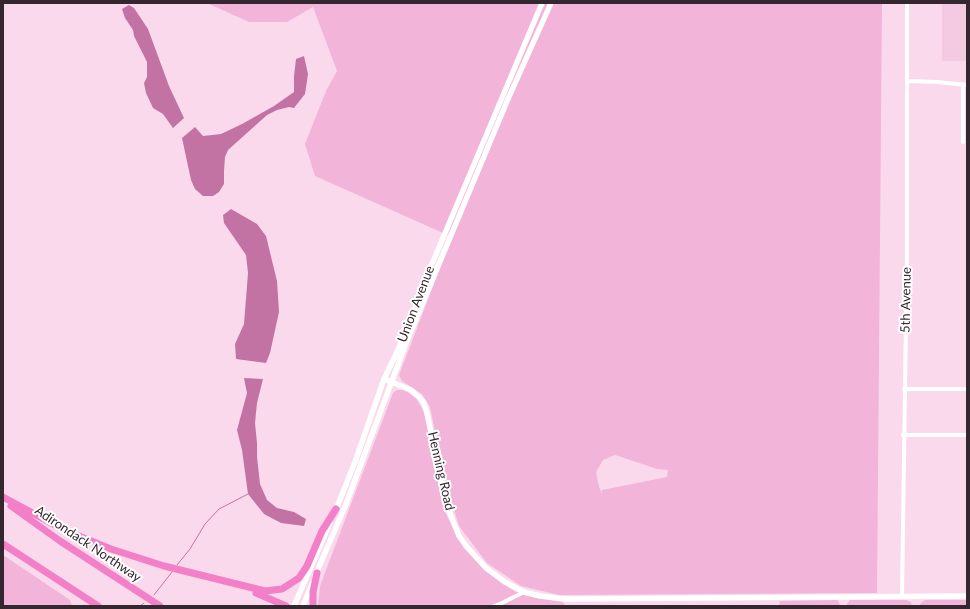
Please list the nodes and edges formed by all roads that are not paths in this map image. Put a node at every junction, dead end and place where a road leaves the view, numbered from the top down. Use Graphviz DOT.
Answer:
graph roads {
  1 [pos="542,3"];
  2 [pos="551,3"];
  3 [pos="907,3"];
  4 [pos="907,81"];
  5 [pos="965,85"];
  6 [pos="963,142"];
  7 [pos="384,379"];
  8 [pos="392,382"];
  9 [pos="904,388"];
  10 [pos="967,389"];
  11 [pos="967,434"];
  12 [pos="903,435"];
  13 [pos="3,496"];
  14 [pos="3,500"];
  15 [pos="336,510"];
  16 [pos="3,544"];
  17 [pos="316,573"];
  18 [pos="240,586"];
  19 [pos="524,592"];
  20 [pos="967,596"];
  21 [pos="902,597"];
  22 [pos="98,606"];
  23 [pos="160,606"];
  24 [pos="286,606"];
  25 [pos="294,606"];
  26 [pos="303,606"];
  27 [pos="313,606"];
  28 [pos="494,606"];
  1 -- 7 [label="main road, Union Avenue"];
  2 -- 8 [label="main road, Union Avenue"];
  3 -- 4 [label="street, 5th Avenue"];
  4 -- 5 [label="street"];
  4 -- 9 [label="street, 5th Avenue"];
  5 -- 6 [label="street"];
  7 -- 8 [label="main road, Henning Road"];
  7 -- 15 [label="main road, Union Avenue"];
  8 -- 17 [label="main road, Union Avenue"];
  8 -- 19 [label="main road, Henning Road"];
  9 -- 10 [label="street"];
  9 -- 12 [label="street, 5th Avenue"];
  11 -- 12 [label="street"];
  12 -- 21 [label="street, 5th Avenue"];
  13 -- 18 [label="highway"];
  14 -- 23 [label="highway, Adirondack Northway"];
  15 -- 18 [label="highway"];
  15 -- 25 [label="main road, Union Avenue"];
  16 -- 22 [label="highway"];
  17 -- 26 [label="main road, Union Avenue"];
  17 -- 27 [label="highway"];
  18 -- 24 [label="highway"];
  19 -- 21 [label="main road, Henning Road"];
  19 -- 28 [label="street"];
  20 -- 21 [label="main road, Henning Road"];
}
